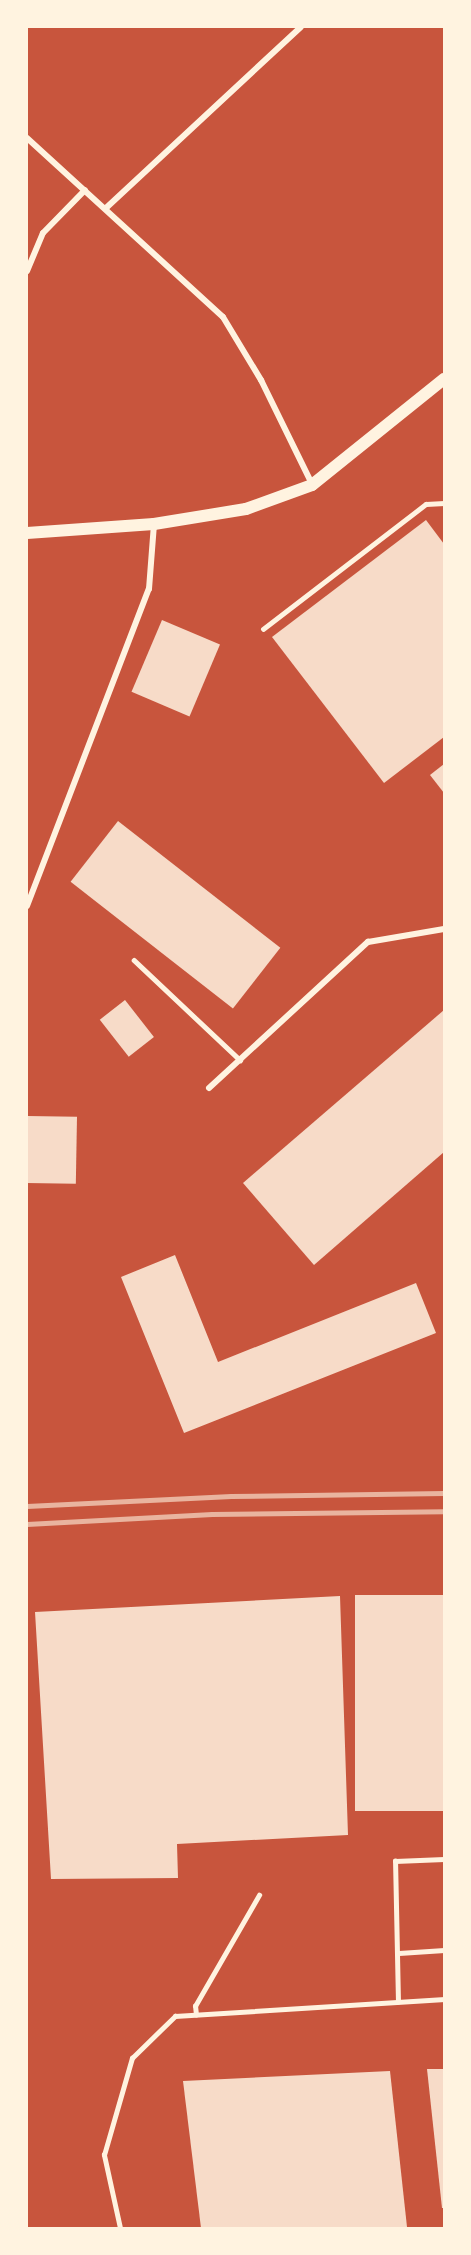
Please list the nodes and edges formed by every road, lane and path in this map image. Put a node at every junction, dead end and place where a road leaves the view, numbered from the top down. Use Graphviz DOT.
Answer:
graph roads {
  1 [pos="301,27"];
  2 [pos="27,138"];
  3 [pos="85,190"];
  4 [pos="106,208"];
  5 [pos="27,271"];
  6 [pos="444,379"];
  7 [pos="312,485"];
  8 [pos="444,503"];
  9 [pos="154,524"];
  10 [pos="27,533"];
  11 [pos="262,628"];
  12 [pos="27,906"];
  13 [pos="444,929"];
  14 [pos="134,960"];
  15 [pos="240,1060"];
  16 [pos="209,1088"];
  17 [pos="444,1859"];
  18 [pos="260,1895"];
  19 [pos="444,1950"];
  20 [pos="399,1953"];
  21 [pos="444,1999"];
  22 [pos="398,2002"];
  23 [pos="196,2015"];
  24 [pos="120,2228"];
  1 -- 4 [label="street"];
  2 -- 3 [label="street"];
  3 -- 4 [label="street"];
  3 -- 5 [label="street"];
  4 -- 7 [label="street"];
  6 -- 7 [label="main road"];
  7 -- 9 [label="main road"];
  8 -- 11 [label="lane"];
  9 -- 10 [label="main road"];
  9 -- 12 [label="street"];
  13 -- 15 [label="street"];
  14 -- 15 [label="lane"];
  15 -- 16 [label="street"];
  17 -- 20 [label="lane"];
  18 -- 23 [label="lane"];
  19 -- 20 [label="lane"];
  20 -- 22 [label="lane"];
  21 -- 22 [label="lane"];
  22 -- 23 [label="lane"];
  23 -- 24 [label="lane"];
}
